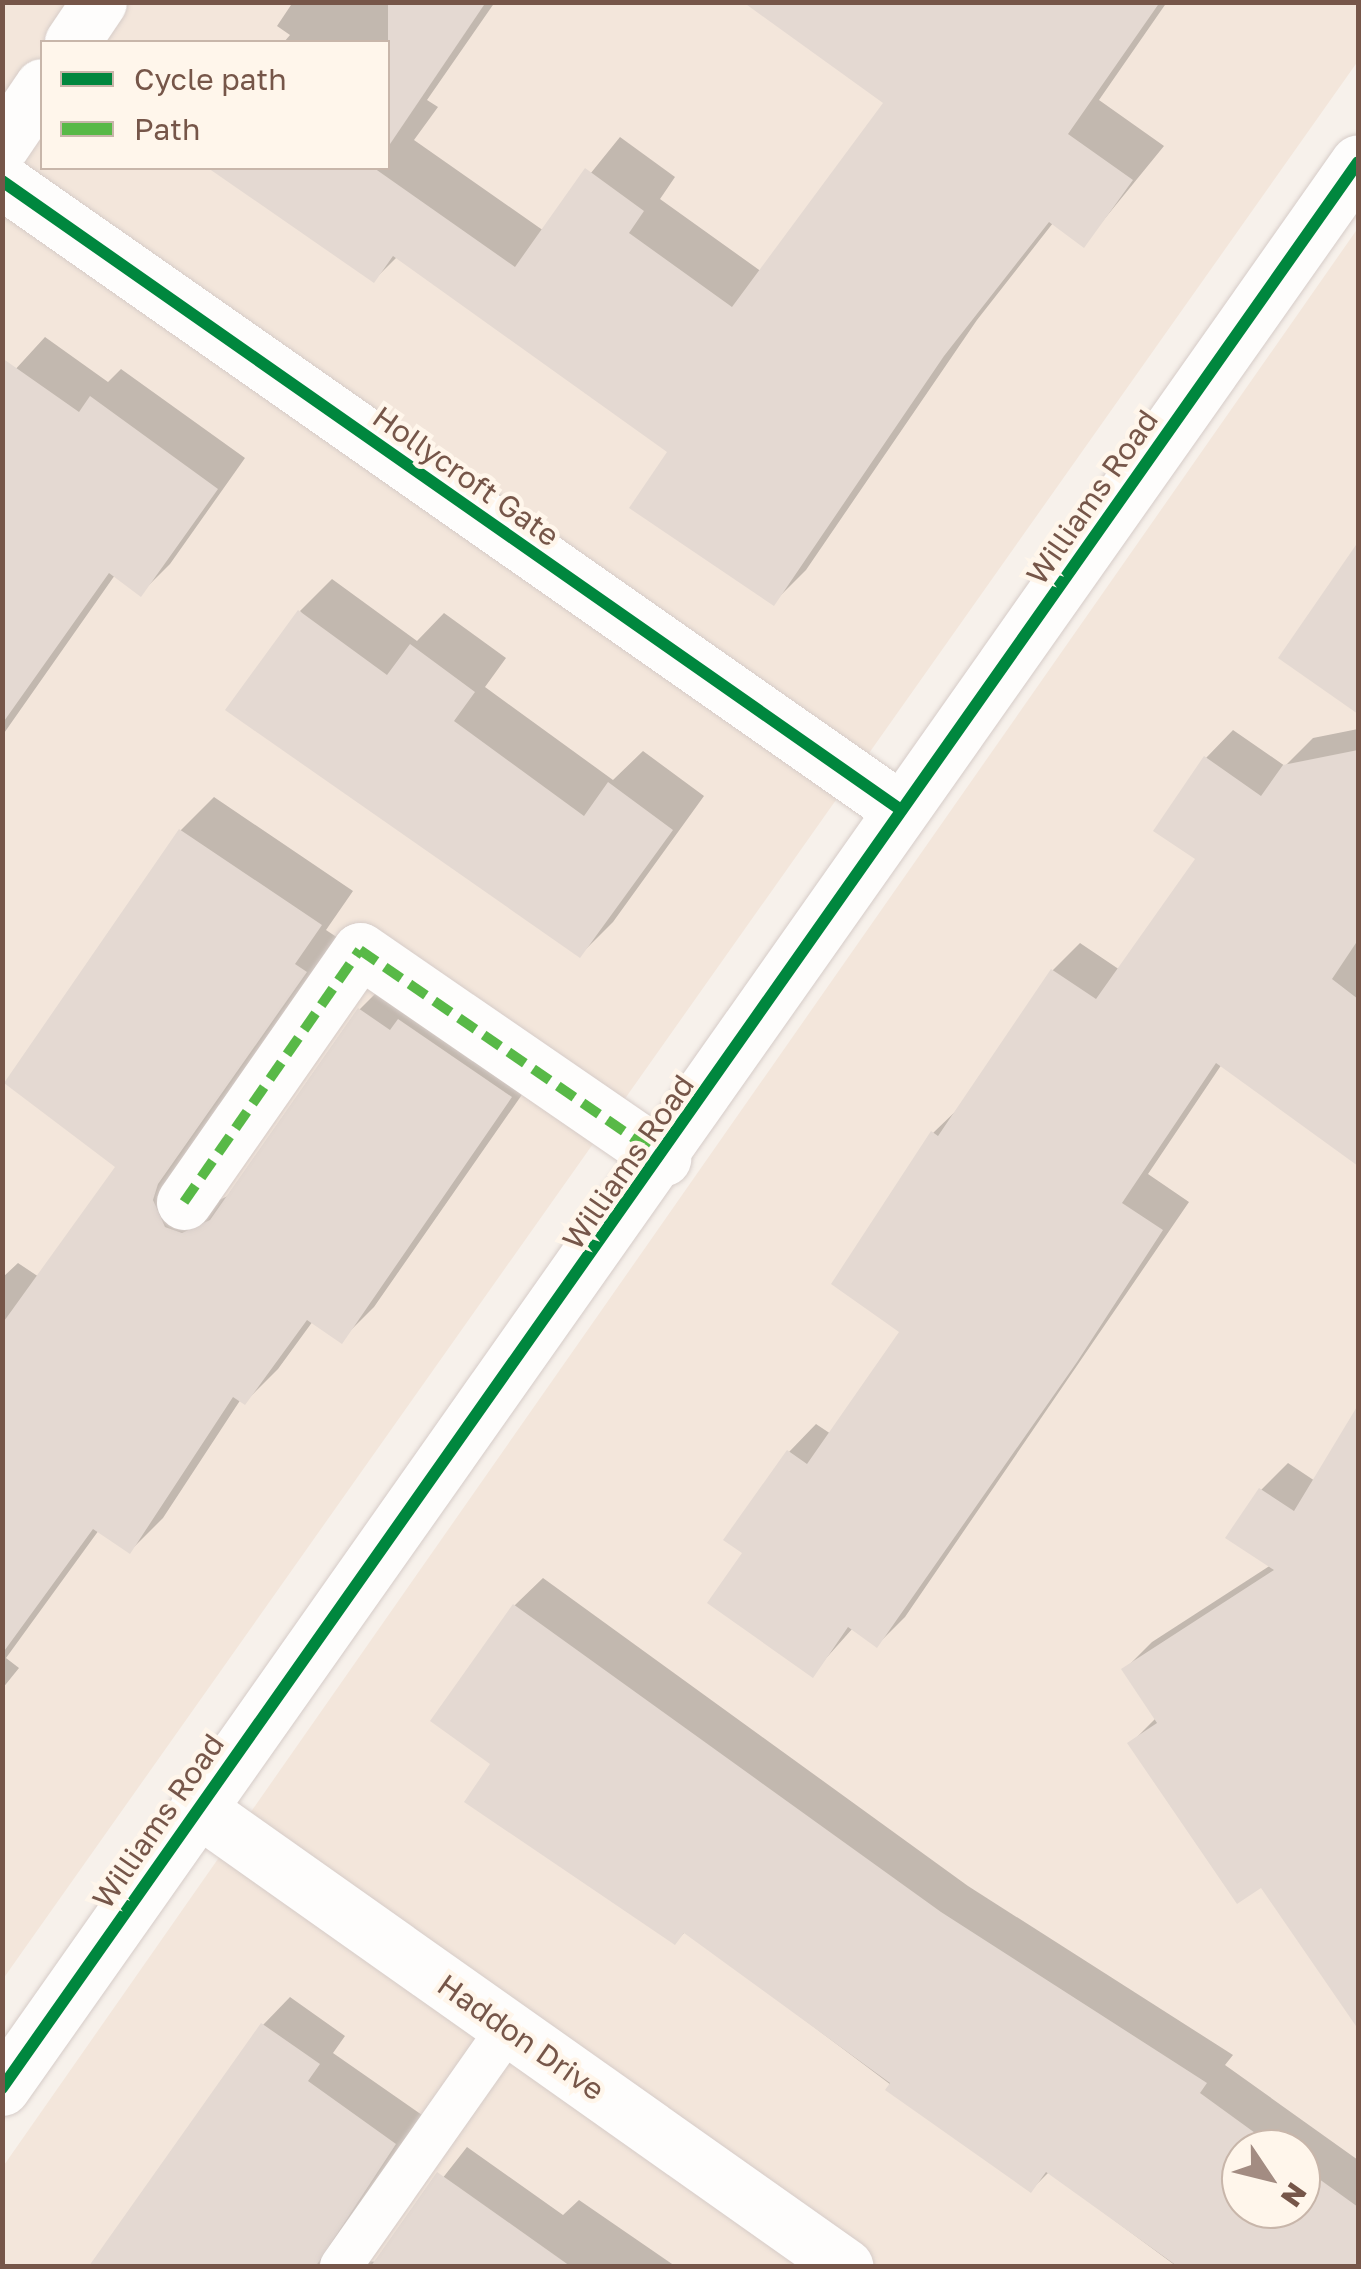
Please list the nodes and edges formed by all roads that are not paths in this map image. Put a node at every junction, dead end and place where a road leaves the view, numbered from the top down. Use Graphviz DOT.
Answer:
graph roads {
  1 [pos="99,2"];
  2 [pos="73,40"];
  3 [pos="40,89"];
  4 [pos="2,145"];
  5 [pos="1358,162"];
  6 [pos="2,181"];
  7 [pos="901,810"];
  8 [pos="663,1158"];
  9 [pos="184,1202"];
  10 [pos="197,1808"];
  11 [pos="508,2028"];
  12 [pos="2,2088"];
  13 [pos="341,2266"];
  14 [pos="845,2266"];
  1 -- 2 [label="street"];
  3 -- 4 [label="street"];
  5 -- 7 [label="street, Williams Road"];
  6 -- 7 [label="street, Hollycroft Gate"];
  7 -- 8 [label="street, Williams Road"];
  8 -- 9 [label="street"];
  8 -- 10 [label="street, Williams Road"];
  10 -- 11 [label="street, Haddon Drive"];
  10 -- 12 [label="street, Williams Road"];
  11 -- 13 [label="lane"];
  11 -- 14 [label="street, Haddon Drive"];
}
